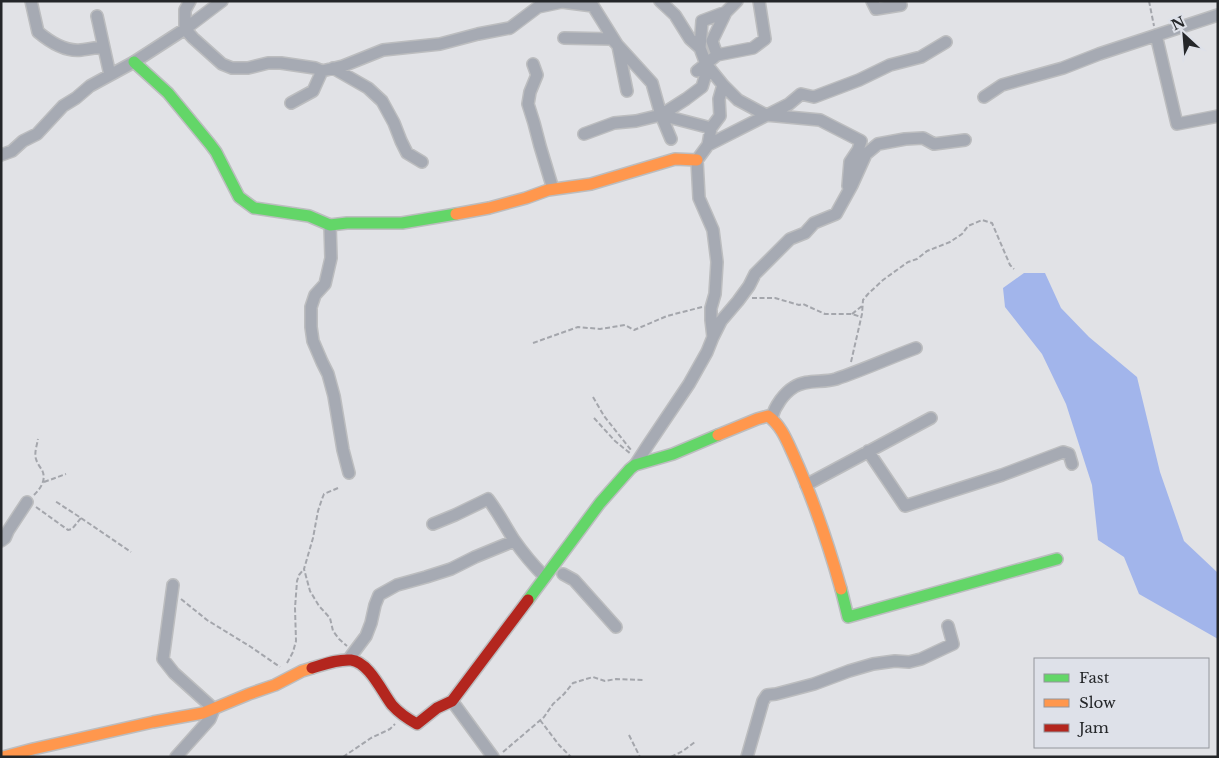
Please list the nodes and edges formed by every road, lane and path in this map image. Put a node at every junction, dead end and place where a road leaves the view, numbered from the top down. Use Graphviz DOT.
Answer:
graph roads {
  1 [pos="31,1"];
  2 [pos="190,1"];
  3 [pos="222,1"];
  4 [pos="660,1"];
  5 [pos="737,1"];
  6 [pos="759,1"];
  7 [pos="872,1"];
  8 [pos="1149,1"];
  9 [pos="901,5"];
  10 [pos="726,12"];
  11 [pos="1218,15"];
  12 [pos="98,16"];
  13 [pos="185,29"];
  14 [pos="1156,35"];
  15 [pos="564,38"];
  16 [pos="946,42"];
  17 [pos="618,46"];
  18 [pos="104,48"];
  19 [pos="700,48"];
  20 [pos="717,55"];
  21 [pos="134,62"];
  22 [pos="533,64"];
  23 [pos="704,68"];
  24 [pos="328,70"];
  25 [pos="110,74"];
  26 [pos="723,85"];
  27 [pos="627,91"];
  28 [pos="984,97"];
  29 [pos="291,103"];
  30 [pos="661,115"];
  31 [pos="766,115"];
  32 [pos="1218,116"];
  33 [pos="711,128"];
  34 [pos="584,134"];
  35 [pos="671,139"];
  36 [pos="965,140"];
  37 [pos="708,145"];
  38 [pos="1,155"];
  39 [pos="697,160"];
  40 [pos="422,162"];
  41 [pos="553,189"];
  42 [pos="847,195"];
  43 [pos="330,225"];
  44 [pos="1014,268"];
  45 [pos="742,296"];
  46 [pos="712,305"];
  47 [pos="862,306"];
  48 [pos="852,314"];
  49 [pos="861,317"];
  50 [pos="713,337"];
  51 [pos="533,343"];
  52 [pos="916,348"];
  53 [pos="848,374"];
  54 [pos="592,396"];
  55 [pos="772,417"];
  56 [pos="594,418"];
  57 [pos="931,418"];
  58 [pos="38,439"];
  59 [pos="868,451"];
  60 [pos="637,462"];
  61 [pos="1072,464"];
  62 [pos="349,473"];
  63 [pos="66,474"];
  64 [pos="44,482"];
  65 [pos="806,485"];
  66 [pos="338,488"];
  67 [pos="55,501"];
  68 [pos="28,502"];
  69 [pos="81,518"];
  70 [pos="433,524"];
  71 [pos="1,541"];
  72 [pos="514,541"];
  73 [pos="131,552"];
  74 [pos="1057,559"];
  75 [pos="554,565"];
  76 [pos="304,569"];
  77 [pos="562,574"];
  78 [pos="546,576"];
  79 [pos="173,588"];
  80 [pos="948,626"];
  81 [pos="616,627"];
  82 [pos="356,648"];
  83 [pos="348,660"];
  84 [pos="287,664"];
  85 [pos="644,680"];
  86 [pos="275,685"];
  87 [pos="452,701"];
  88 [pos="214,709"];
  89 [pos="404,715"];
  90 [pos="540,720"];
  91 [pos="629,735"];
  92 [pos="696,742"];
  93 [pos="3,757"];
  94 [pos="176,757"];
  95 [pos="343,757"];
  96 [pos="493,757"];
  97 [pos="498,757"];
  98 [pos="570,757"];
  99 [pos="640,757"];
  100 [pos="671,757"];
  101 [pos="747,757"];
  1 -- 18 [label="street"];
  2 -- 13 [label="street"];
  3 -- 13 [label="street"];
  4 -- 19 [label="street"];
  5 -- 10 [label="street"];
  6 -- 20 [label="street"];
  7 -- 9 [label="street"];
  8 -- 14 [label="path"];
  10 -- 19 [label="street"];
  10 -- 20 [label="street"];
  11 -- 14 [label="street"];
  12 -- 18 [label="street"];
  13 -- 21 [label="street"];
  13 -- 24 [label="street"];
  14 -- 28 [label="street"];
  14 -- 32 [label="street"];
  15 -- 17 [label="street"];
  16 -- 31 [label="street"];
  17 -- 24 [label="street"];
  17 -- 27 [label="street"];
  17 -- 30 [label="street"];
  18 -- 25 [label="street"];
  19 -- 23 [label="street"];
  20 -- 23 [label="street"];
  21 -- 25 [label="street"];
  21 -- 43 [label="street"];
  22 -- 41 [label="street"];
  23 -- 26 [label="street"];
  23 -- 30 [label="street"];
  24 -- 29 [label="street"];
  24 -- 40 [label="street"];
  25 -- 38 [label="street"];
  26 -- 31 [label="street"];
  26 -- 33 [label="street"];
  30 -- 33 [label="street"];
  30 -- 34 [label="street"];
  30 -- 35 [label="street"];
  31 -- 37 [label="street"];
  31 -- 42 [label="street"];
  33 -- 37 [label="street"];
  36 -- 42 [label="street"];
  37 -- 39 [label="street"];
  39 -- 41 [label="street"];
  39 -- 46 [label="street"];
  41 -- 43 [label="street"];
  42 -- 45 [label="street"];
  43 -- 62 [label="street"];
  44 -- 47 [label="path"];
  45 -- 48 [label="path"];
  45 -- 50 [label="street"];
  46 -- 50 [label="street"];
  46 -- 51 [label="path"];
  47 -- 48 [label="path"];
  47 -- 49 [label="path"];
  48 -- 49 [label="path"];
  49 -- 53 [label="path"];
  50 -- 60 [label="street"];
  52 -- 53 [label="street"];
  53 -- 55 [label="street"];
  54 -- 60 [label="path"];
  55 -- 60 [label="street"];
  55 -- 65 [label="street"];
  56 -- 60 [label="path"];
  57 -- 59 [label="street"];
  58 -- 64 [label="path"];
  59 -- 61 [label="street"];
  59 -- 65 [label="street"];
  60 -- 75 [label="street"];
  63 -- 64 [label="path"];
  64 -- 68 [label="path"];
  65 -- 74 [label="street"];
  66 -- 76 [label="path"];
  67 -- 69 [label="path"];
  68 -- 69 [label="path"];
  68 -- 71 [label="street"];
  69 -- 73 [label="path"];
  70 -- 72 [label="street"];
  72 -- 78 [label="street"];
  72 -- 82 [label="street"];
  75 -- 77 [label="street"];
  75 -- 78 [label="street"];
  76 -- 82 [label="path"];
  76 -- 84 [label="path"];
  77 -- 78 [label="street"];
  77 -- 81 [label="street"];
  78 -- 87 [label="street"];
  79 -- 86 [label="path"];
  79 -- 88 [label="street"];
  80 -- 101 [label="street"];
  82 -- 83 [label="street"];
  83 -- 86 [label="street"];
  83 -- 89 [label="street"];
  85 -- 90 [label="path"];
  86 -- 88 [label="street"];
  87 -- 89 [label="street"];
  87 -- 96 [label="street"];
  88 -- 93 [label="street"];
  88 -- 94 [label="street"];
  89 -- 95 [label="path"];
  90 -- 97 [label="path"];
  90 -- 98 [label="path"];
  91 -- 99 [label="path"];
  92 -- 100 [label="path"];
}
